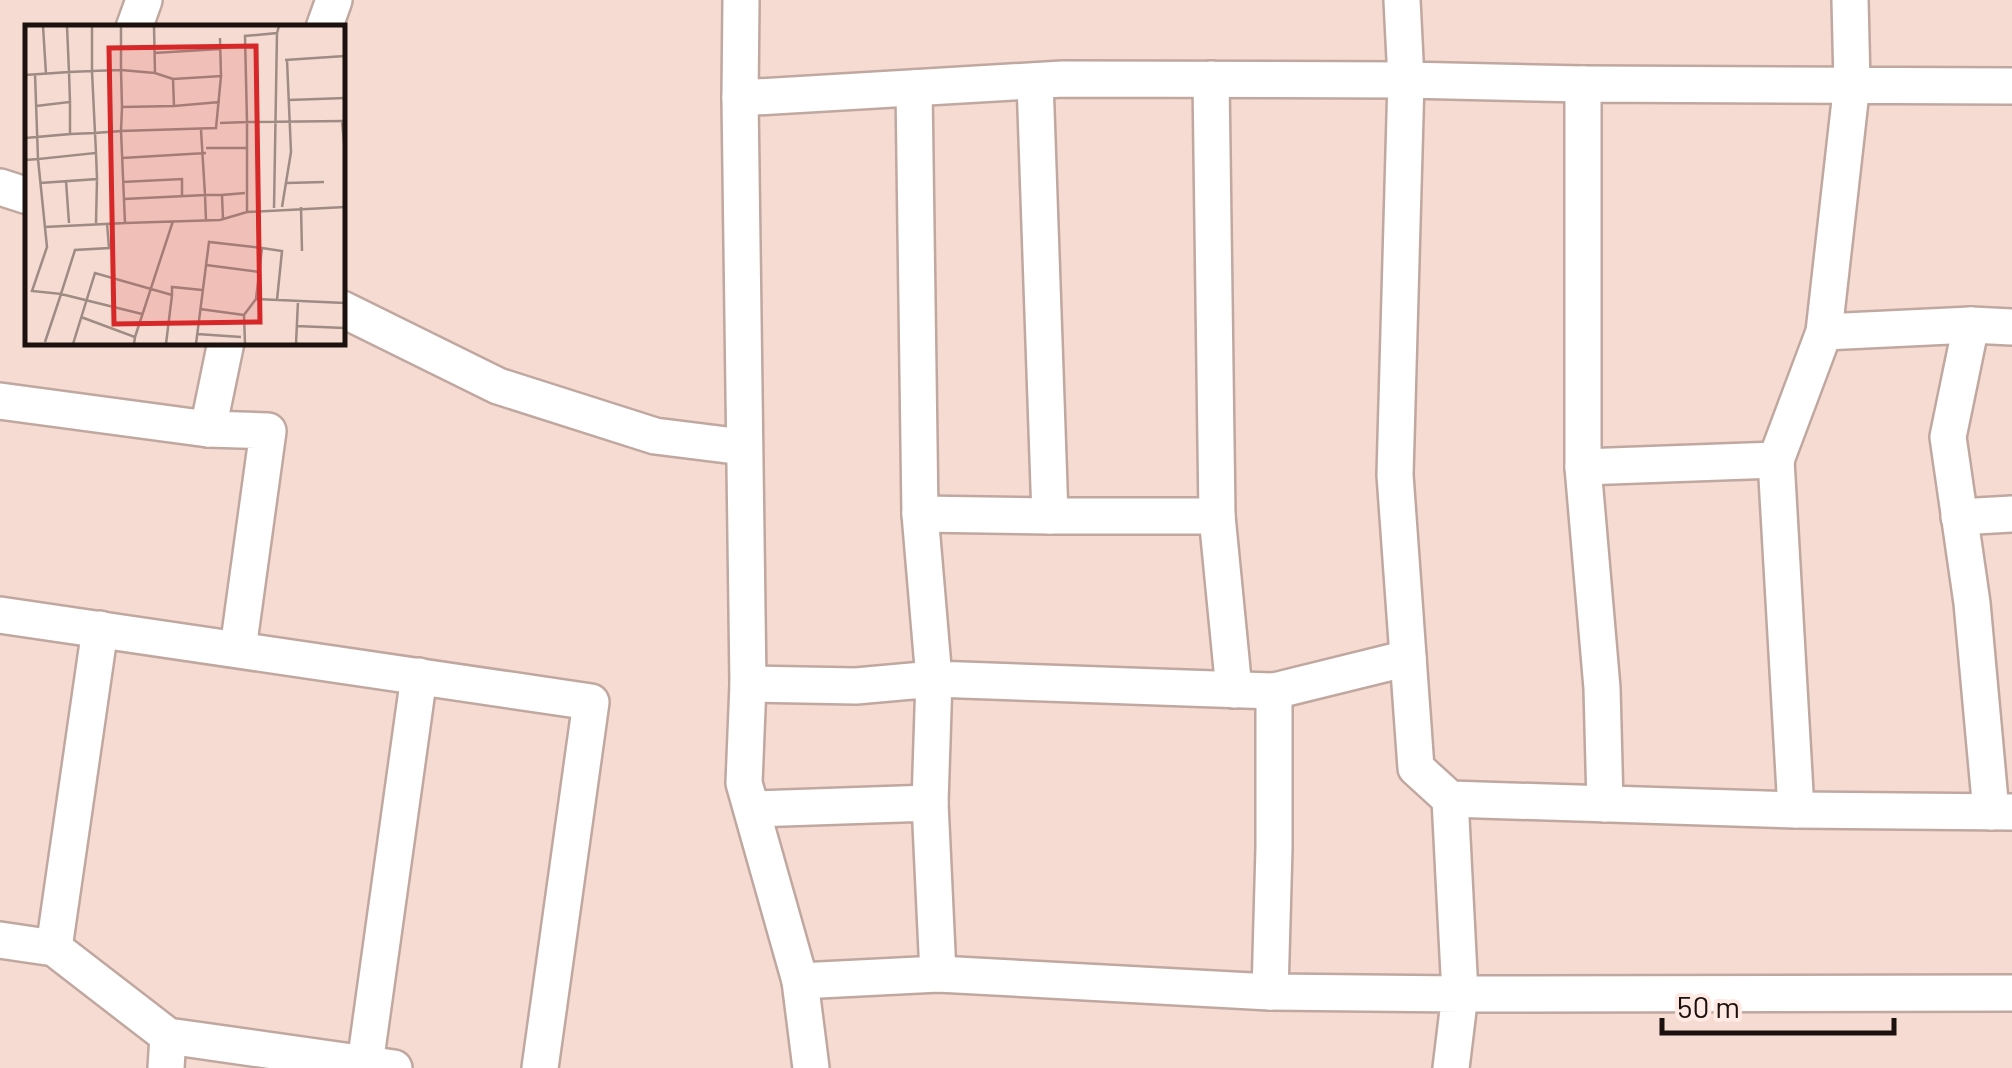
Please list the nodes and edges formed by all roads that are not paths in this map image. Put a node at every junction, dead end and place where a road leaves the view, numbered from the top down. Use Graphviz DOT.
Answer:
graph roads {
  1 [pos="144,0"];
  2 [pos="334,0"];
  3 [pos="741,0"];
  4 [pos="1402,0"];
  5 [pos="1850,0"];
  6 [pos="135,25"];
  7 [pos="325,25"];
  8 [pos="1211,79"];
  9 [pos="1406,80"];
  10 [pos="1036,81"];
  11 [pos="1582,84"];
  12 [pos="1852,84"];
  13 [pos="2012,86"];
  14 [pos="914,88"];
  15 [pos="740,98"];
  16 [pos="0,187"];
  17 [pos="25,195"];
  18 [pos="345,310"];
  19 [pos="1971,325"];
  20 [pos="2012,326"];
  21 [pos="1824,332"];
  22 [pos="225,345"];
  23 [pos="0,401"];
  24 [pos="208,429"];
  25 [pos="743,447"];
  26 [pos="1776,460"];
  27 [pos="1583,467"];
  28 [pos="920,514"];
  29 [pos="2012,514"];
  30 [pos="1050,516"];
  31 [pos="1217,516"];
  32 [pos="1959,516"];
  33 [pos="0,615"];
  34 [pos="100,629"];
  35 [pos="238,649"];
  36 [pos="1408,658"];
  37 [pos="419,676"];
  38 [pos="934,679"];
  39 [pos="748,684"];
  40 [pos="1234,690"];
  41 [pos="1274,692"];
  42 [pos="1996,699"];
  43 [pos="1450,800"];
  44 [pos="930,804"];
  45 [pos="1604,804"];
  46 [pos="752,809"];
  47 [pos="1796,810"];
  48 [pos="2001,812"];
  49 [pos="0,940"];
  50 [pos="54,948"];
  51 [pos="938,974"];
  52 [pos="800,981"];
  53 [pos="1270,992"];
  54 [pos="2012,993"];
  55 [pos="1460,994"];
  56 [pos="167,1052"];
  57 [pos="379,1066"];
  58 [pos="540,1068"];
  59 [pos="811,1068"];
  60 [pos="1452,1068"];
  1 -- 6 [label="street"];
  2 -- 7 [label="street"];
  3 -- 15 [label="street"];
  4 -- 9 [label="street"];
  5 -- 12 [label="street"];
  8 -- 9 [label="street"];
  8 -- 10 [label="street"];
  8 -- 31 [label="street"];
  9 -- 11 [label="street"];
  9 -- 36 [label="street"];
  10 -- 14 [label="street"];
  10 -- 30 [label="street"];
  11 -- 12 [label="street"];
  11 -- 27 [label="street"];
  12 -- 13 [label="street"];
  12 -- 21 [label="street"];
  14 -- 15 [label="street"];
  14 -- 28 [label="street"];
  15 -- 25 [label="street"];
  16 -- 17 [label="street"];
  18 -- 25 [label="street"];
  19 -- 20 [label="street"];
  19 -- 21 [label="street"];
  19 -- 32 [label="street"];
  21 -- 26 [label="street"];
  22 -- 24 [label="street"];
  23 -- 24 [label="street"];
  24 -- 35 [label="street"];
  25 -- 39 [label="street"];
  26 -- 27 [label="street"];
  26 -- 47 [label="street"];
  27 -- 45 [label="street"];
  28 -- 30 [label="street"];
  28 -- 38 [label="street"];
  29 -- 32 [label="street"];
  30 -- 31 [label="street"];
  31 -- 40 [label="street"];
  32 -- 42 [label="street"];
  33 -- 34 [label="street"];
  34 -- 35 [label="street"];
  34 -- 50 [label="street"];
  35 -- 37 [label="street"];
  36 -- 41 [label="street"];
  36 -- 43 [label="street"];
  37 -- 57 [label="street"];
  37 -- 58 [label="street"];
  38 -- 39 [label="street"];
  38 -- 40 [label="street"];
  38 -- 44 [label="street"];
  39 -- 46 [label="street"];
  40 -- 41 [label="street"];
  41 -- 53 [label="street"];
  42 -- 48 [label="street"];
  43 -- 45 [label="street"];
  43 -- 55 [label="street"];
  44 -- 46 [label="street"];
  44 -- 51 [label="street"];
  45 -- 47 [label="street"];
  46 -- 52 [label="street"];
  47 -- 48 [label="street"];
  49 -- 50 [label="street"];
  50 -- 56 [label="street"];
  51 -- 52 [label="street"];
  51 -- 53 [label="street"];
  52 -- 59 [label="street"];
  53 -- 55 [label="street"];
  54 -- 55 [label="street"];
  55 -- 60 [label="street"];
  56 -- 57 [label="street"];
}
